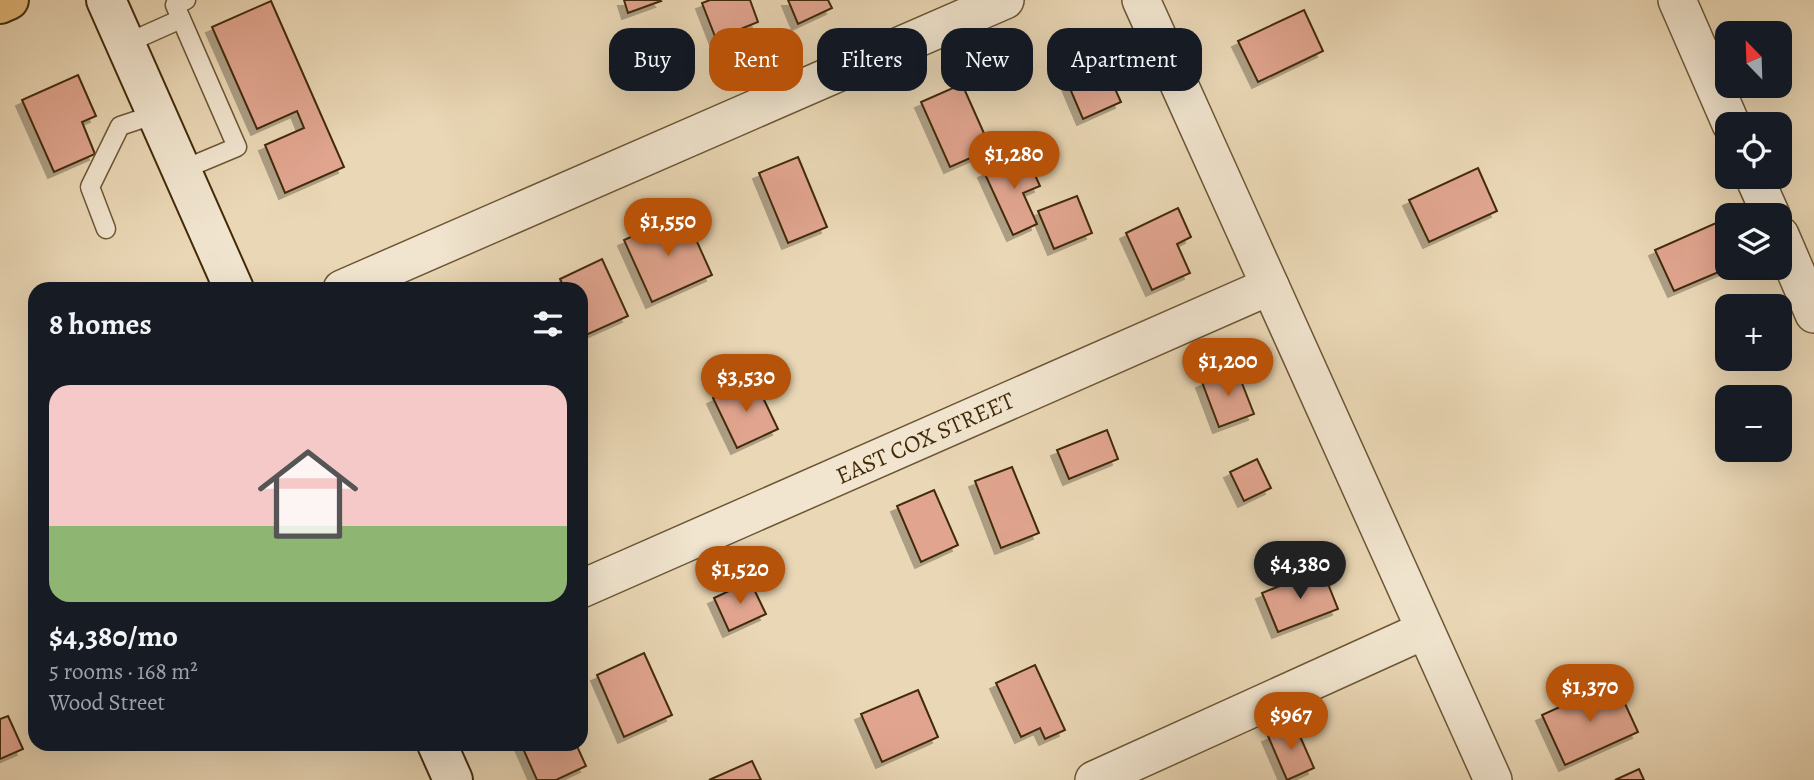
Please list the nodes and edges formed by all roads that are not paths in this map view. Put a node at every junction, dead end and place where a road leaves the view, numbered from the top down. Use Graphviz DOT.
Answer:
graph roads {
  1 [pos="9,0"];
  2 [pos="106,0"];
  3 [pos="186,0"];
  4 [pos="1006,0"];
  5 [pos="1141,0"];
  6 [pos="1677,0"];
  7 [pos="0,4"];
  8 [pos="181,19"];
  9 [pos="125,44"];
  10 [pos="1726,112"];
  11 [pos="156,114"];
  12 [pos="182,170"];
  13 [pos="106,229"];
  14 [pos="1792,263"];
  15 [pos="231,282"];
  16 [pos="358,282"];
  17 [pos="1269,286"];
  18 [pos="1814,314"];
  19 [pos="588,586"];
  20 [pos="1425,630"];
  21 [pos="440,751"];
  22 [pos="453,780"];
  23 [pos="1094,780"];
  24 [pos="1493,780"];
  1 -- 7 [label="main road"];
  2 -- 9 [label="street"];
  3 -- 8 [label="lane"];
  4 -- 16 [label="street"];
  5 -- 17 [label="street"];
  6 -- 10 [label="street"];
  8 -- 9 [label="lane"];
  8 -- 12 [label="lane"];
  9 -- 11 [label="street"];
  11 -- 12 [label="street"];
  11 -- 13 [label="lane"];
  12 -- 15 [label="street"];
  14 -- 18 [label="street"];
  17 -- 19 [label="street, EAST COX STREET"];
  17 -- 20 [label="street"];
  20 -- 23 [label="street"];
  20 -- 24 [label="street"];
  21 -- 22 [label="street"];
}
